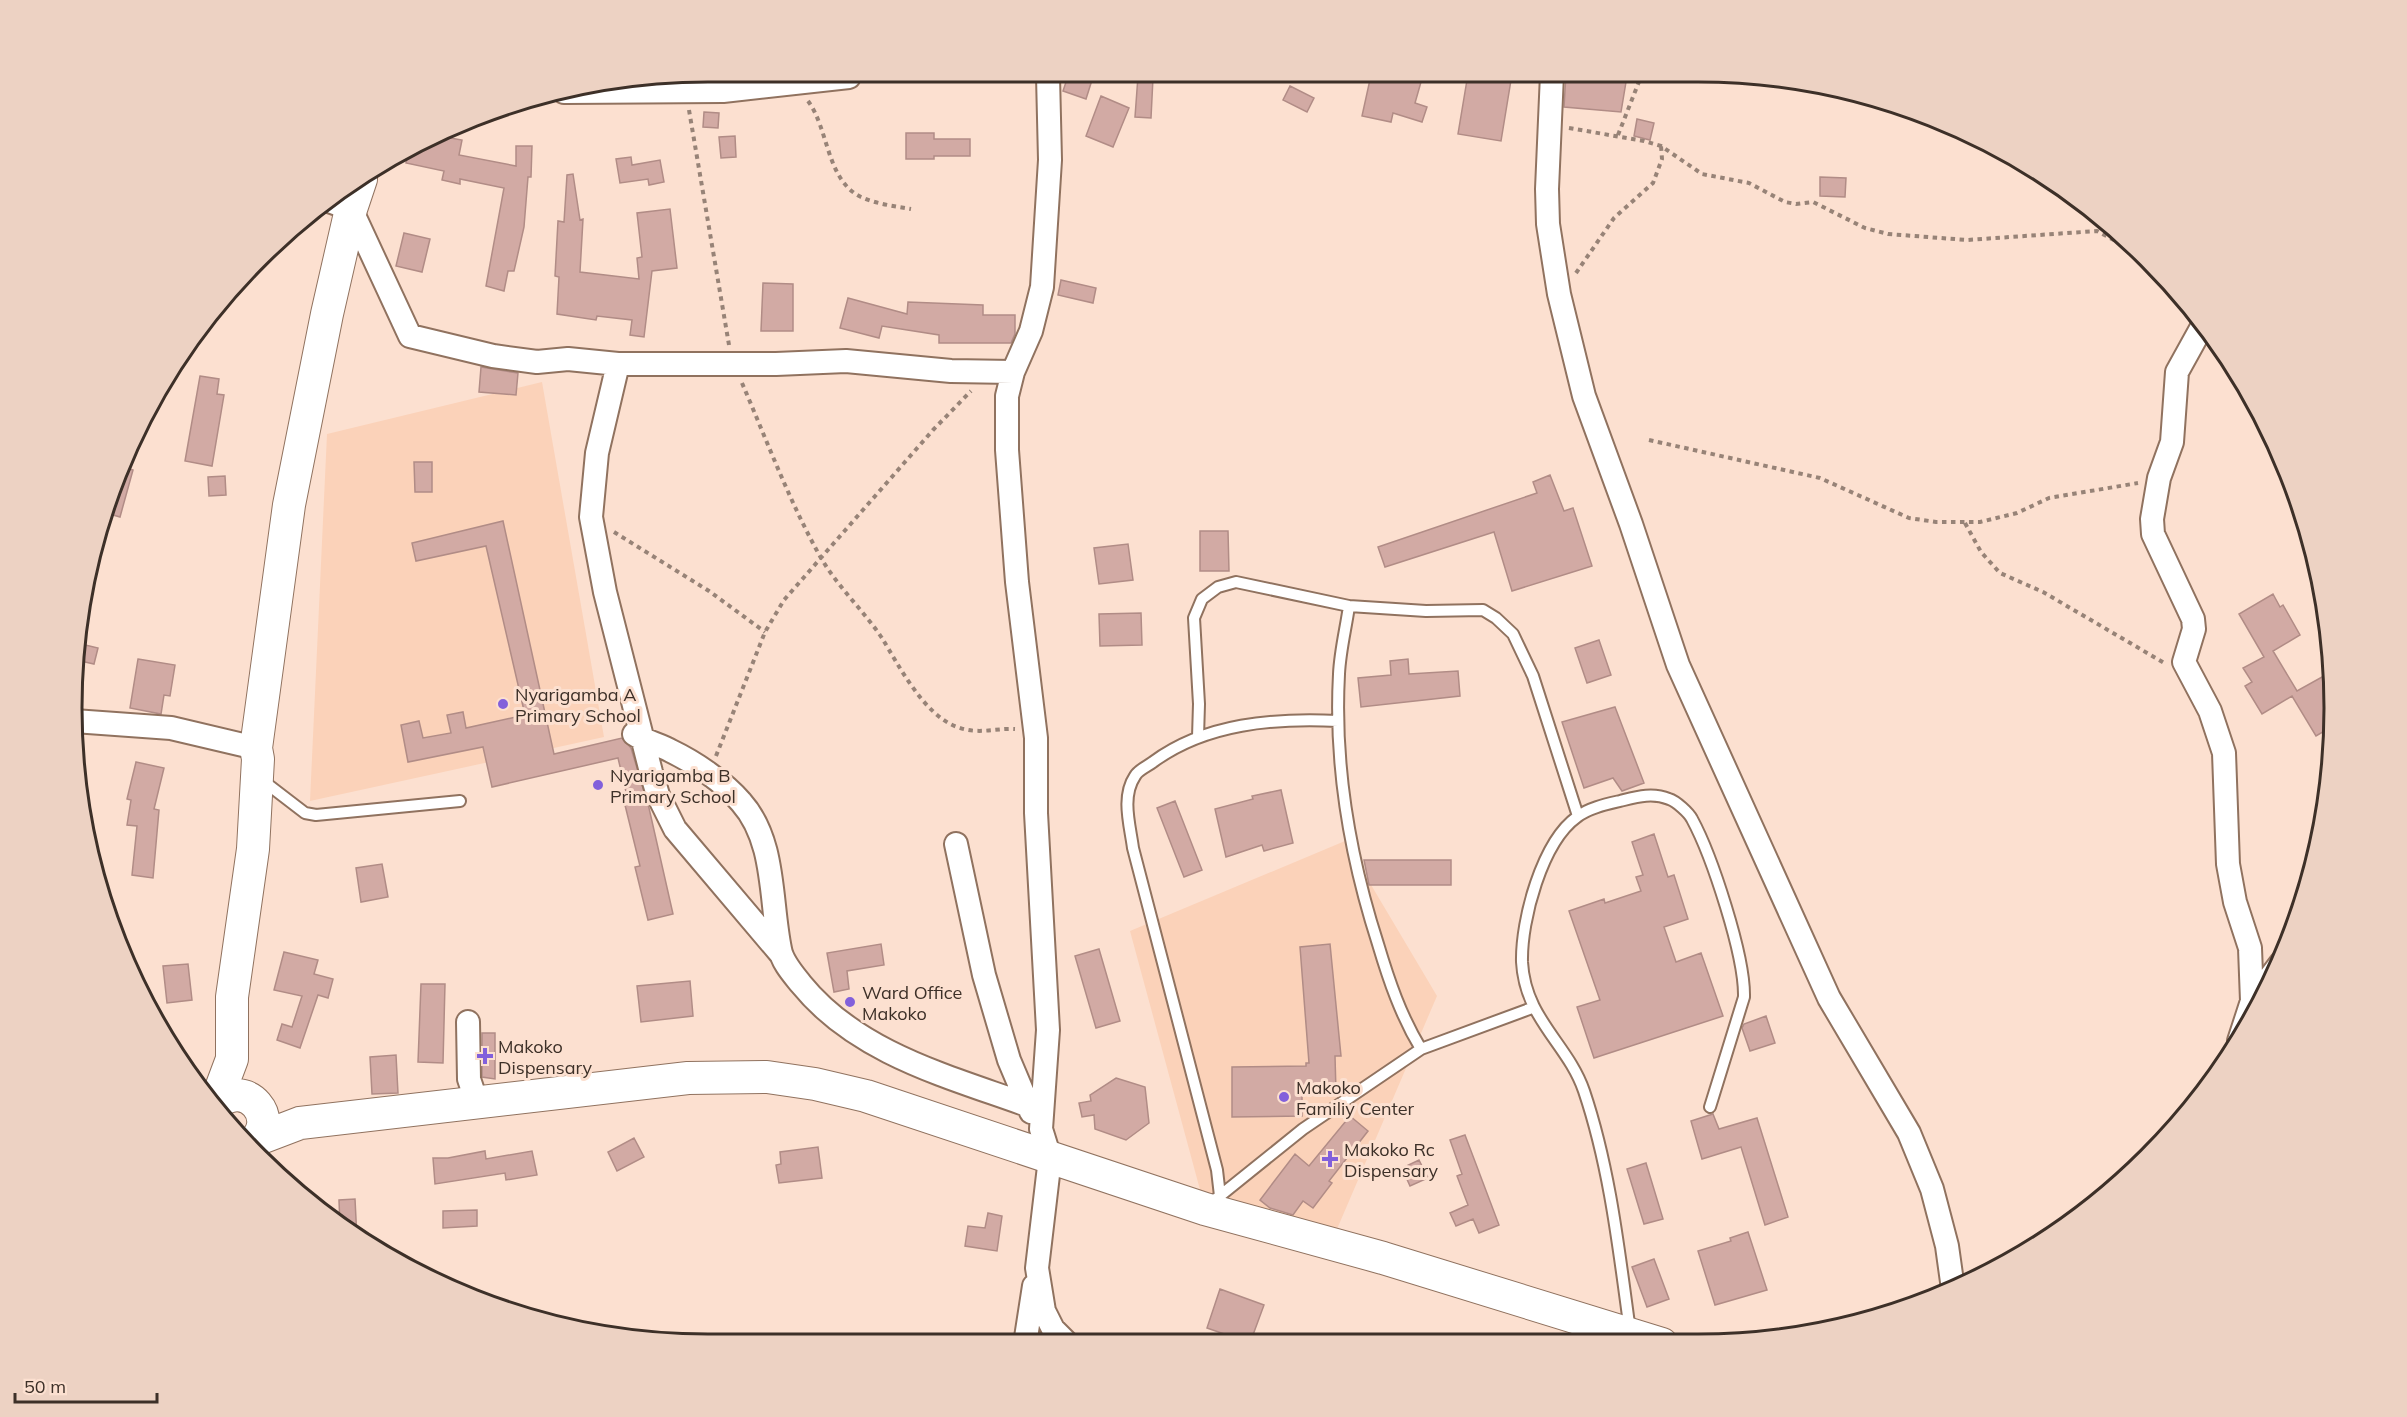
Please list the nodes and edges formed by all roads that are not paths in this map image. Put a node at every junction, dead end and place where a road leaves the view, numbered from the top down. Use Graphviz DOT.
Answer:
graph roads {
  1 [pos="776,83"];
  2 [pos="1048,83"];
  3 [pos="1551,83"];
  4 [pos="644,86"];
  5 [pos="339,205"];
  6 [pos="2199,332"];
  7 [pos="618,364"];
  8 [pos="1013,372"];
  9 [pos="1349,606"];
  10 [pos="1338,721"];
  11 [pos="83,722"];
  12 [pos="637,736"];
  13 [pos="1198,737"];
  14 [pos="256,762"];
  15 [pos="460,801"];
  16 [pos="1578,816"];
  17 [pos="956,844"];
  18 [pos="780,953"];
  19 [pos="2252,1001"];
  20 [pos="1532,1008"];
  21 [pos="468,1022"];
  22 [pos="1421,1049"];
  23 [pos="232,1059"];
  24 [pos="218,1097"];
  25 [pos="221,1101"];
  26 [pos="477,1103"];
  27 [pos="1027,1105"];
  28 [pos="1710,1107"];
  29 [pos="254,1123"];
  30 [pos="1045,1143"];
  31 [pos="1212,1202"];
  32 [pos="1037,1268"];
  33 [pos="1952,1281"];
  34 [pos="1630,1333"];
  35 [pos="1027,1334"];
  36 [pos="1058,1334"];
  37 [pos="1633,1334"];
  1 -- 4 [label="street"];
  2 -- 8 [label="street"];
  3 -- 33 [label="street"];
  5 -- 7 [label="street"];
  5 -- 14 [label="street"];
  6 -- 19 [label="street"];
  7 -- 8 [label="street"];
  7 -- 12 [label="street"];
  8 -- 30 [label="street"];
  9 -- 10 [label="lane"];
  9 -- 13 [label="lane"];
  9 -- 16 [label="lane"];
  10 -- 13 [label="lane"];
  10 -- 22 [label="lane"];
  11 -- 14 [label="street"];
  12 -- 18 [label="street"];
  12 -- 18 [label="street"];
  13 -- 31 [label="lane"];
  14 -- 15 [label="lane"];
  14 -- 23 [label="street"];
  16 -- 20 [label="lane"];
  16 -- 28 [label="lane"];
  17 -- 27 [label="street"];
  18 -- 27 [label="street"];
  20 -- 22 [label="lane"];
  20 -- 34 [label="lane"];
  21 -- 26 [label="street"];
  22 -- 31 [label="lane"];
  23 -- 24 [label="street"];
  23 -- 29 [label="street"];
  25 -- 29 [label="street"];
  26 -- 29 [label="street"];
  26 -- 30 [label="street"];
  27 -- 30 [label="street"];
  30 -- 31 [label="street"];
  30 -- 32 [label="street"];
  31 -- 34 [label="street"];
  32 -- 35 [label="street"];
  32 -- 36 [label="street"];
  34 -- 37 [label="street"];
}
